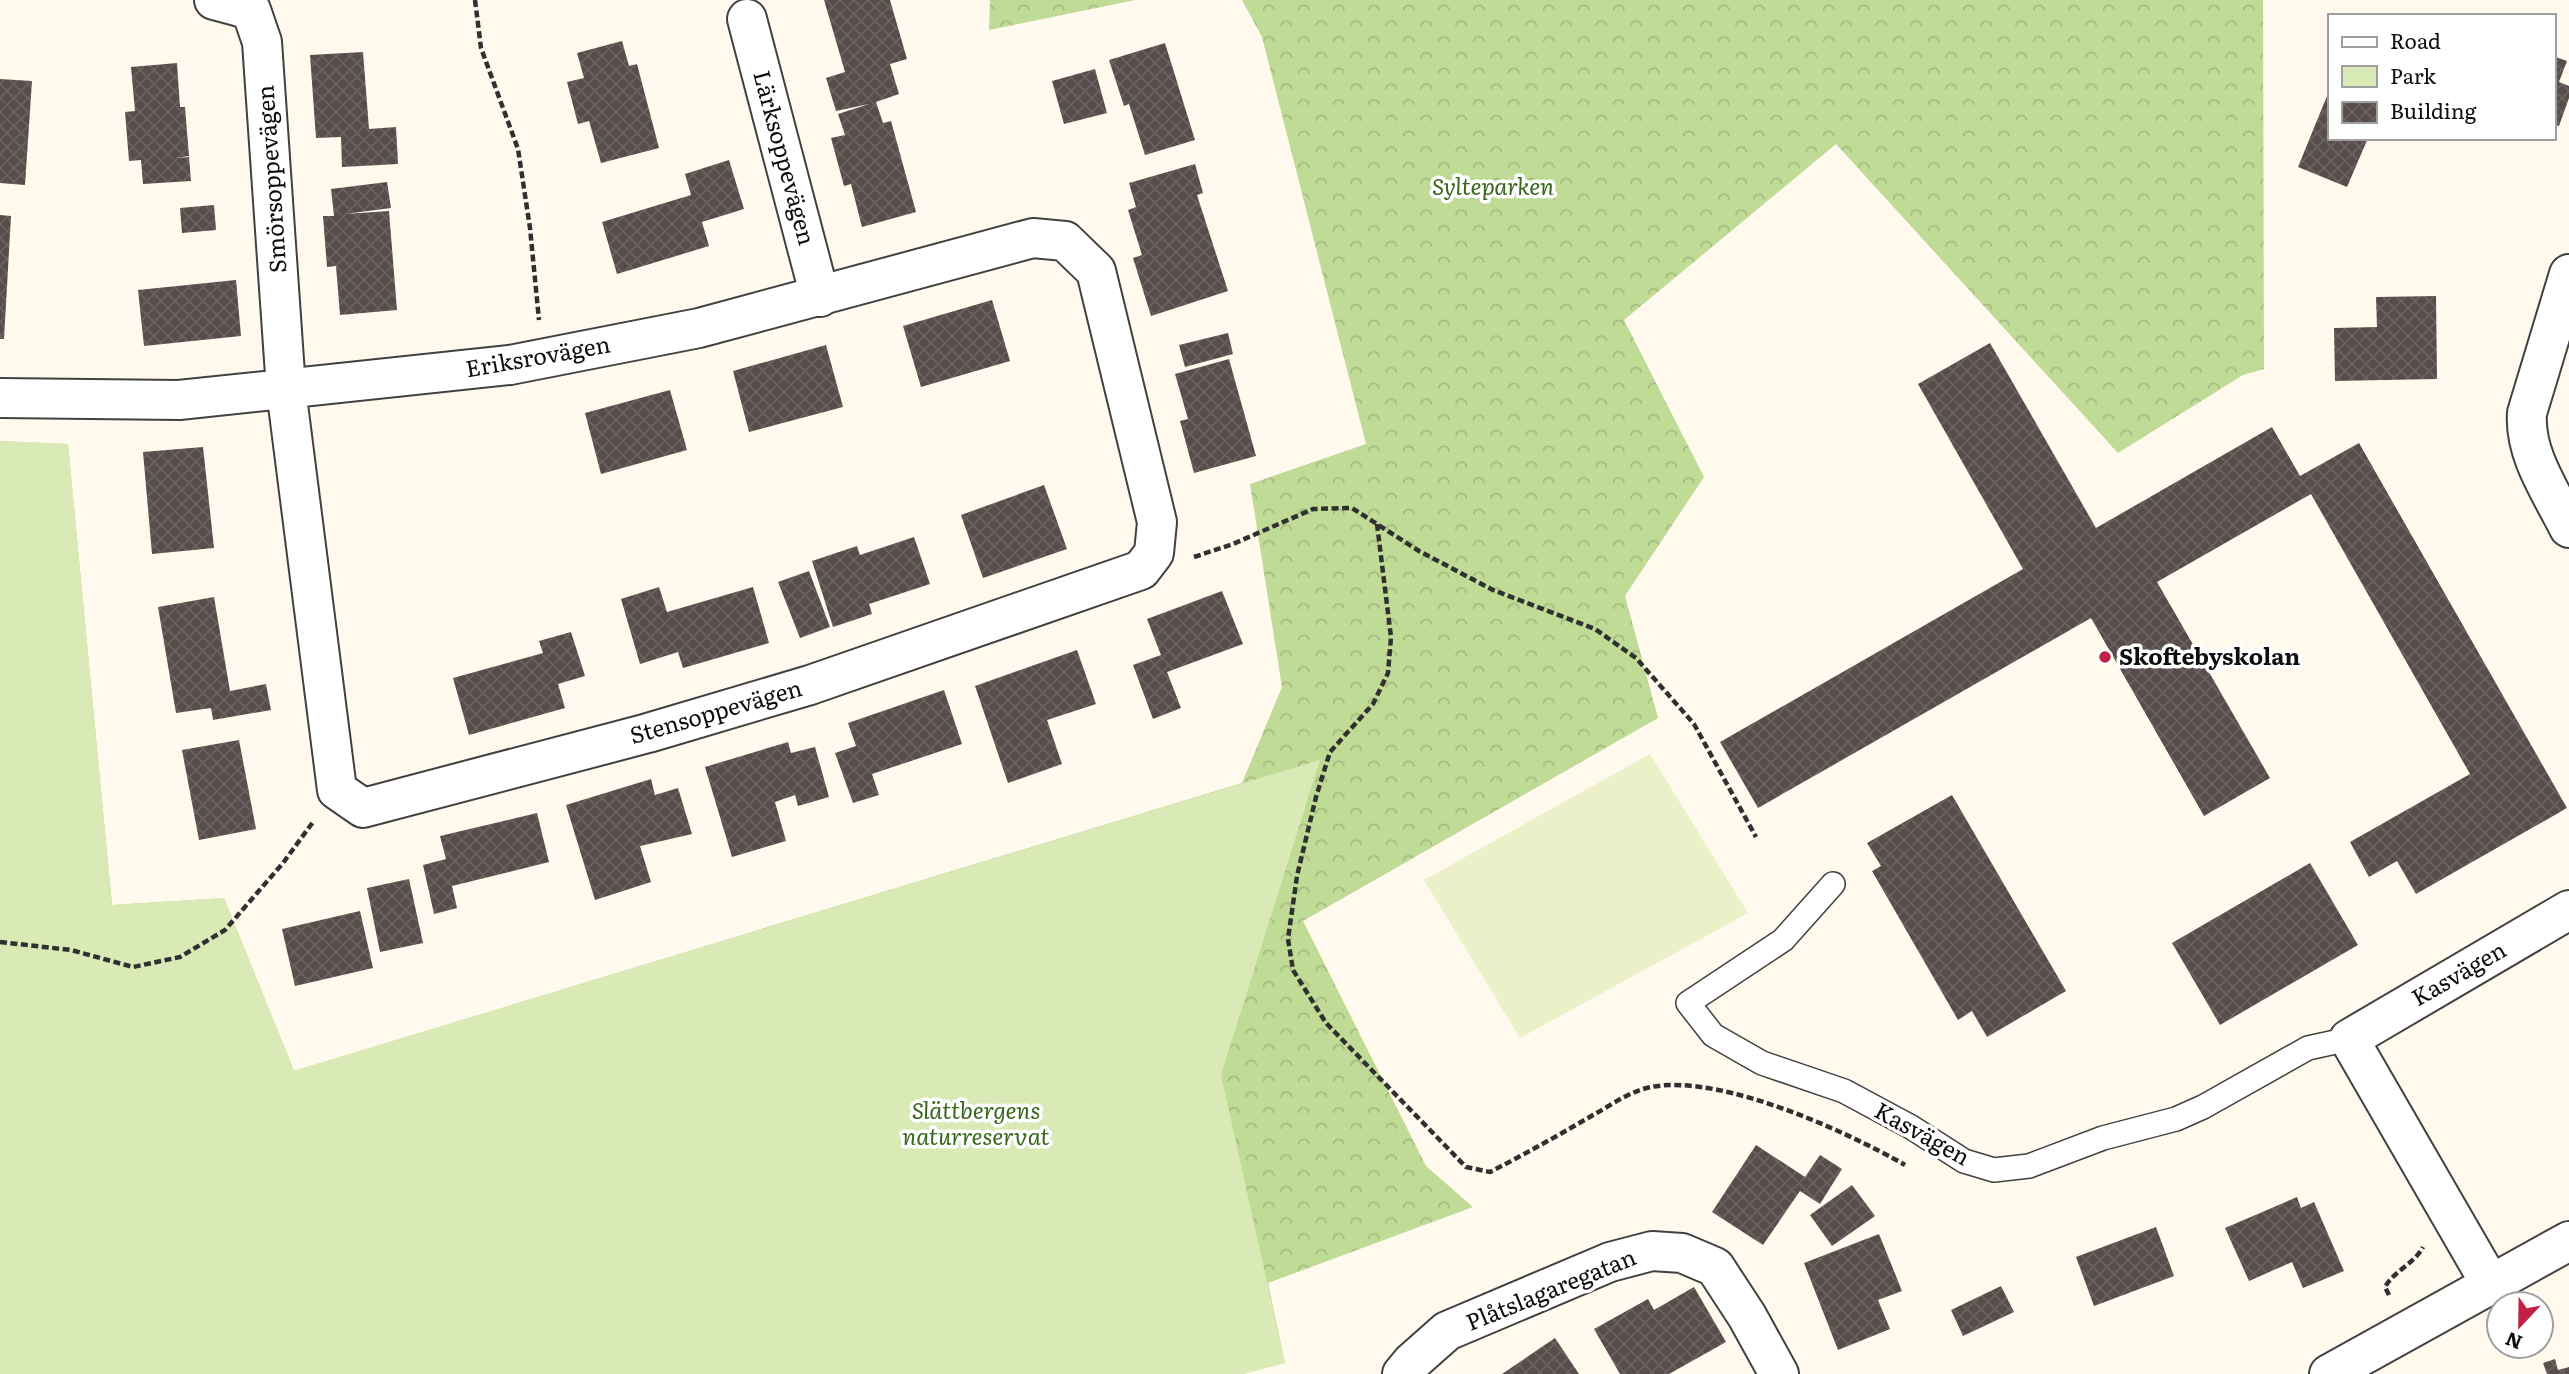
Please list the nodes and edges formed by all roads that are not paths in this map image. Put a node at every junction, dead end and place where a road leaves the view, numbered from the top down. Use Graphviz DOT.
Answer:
graph roads {
  1 [pos="214,0"];
  2 [pos="747,19"];
  3 [pos="2569,274"];
  4 [pos="820,297"];
  5 [pos="286,389"];
  6 [pos="0,398"];
  7 [pos="2569,528"];
  8 [pos="1154,553"];
  9 [pos="1833,884"];
  10 [pos="2569,910"];
  11 [pos="2349,1039"];
  12 [pos="2569,1241"];
  13 [pos="2490,1283"];
  14 [pos="1402,1374"];
  15 [pos="1779,1374"];
  16 [pos="2329,1374"];
  1 -- 5 [label="street, Smörsoppevägen"];
  2 -- 4 [label="street, Lärksoppevägen"];
  3 -- 7 [label="street"];
  4 -- 5 [label="street, Eriksrovägen"];
  4 -- 8 [label="street, Eriksrovägen"];
  5 -- 6 [label="street, Eriksrovägen"];
  5 -- 8 [label="street, Stensoppevägen"];
  9 -- 11 [label="lane, Kasvägen"];
  10 -- 11 [label="street, Kasvägen"];
  11 -- 13 [label="street"];
  12 -- 13 [label="street"];
  13 -- 16 [label="street"];
  14 -- 15 [label="street, Plåtslagaregatan"];
}
